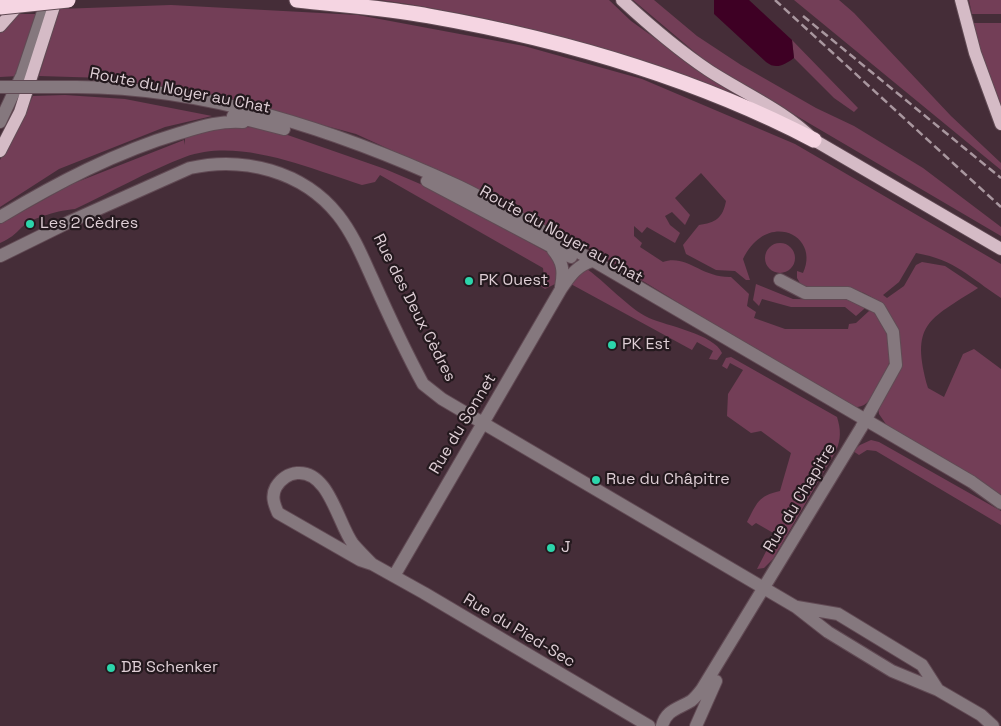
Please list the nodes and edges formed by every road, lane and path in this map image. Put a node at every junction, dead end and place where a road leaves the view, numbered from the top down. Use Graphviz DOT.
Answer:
graph roads {
  1 [pos="23,0"];
  2 [pos="47,0"];
  3 [pos="56,0"];
  4 [pos="68,0"];
  5 [pos="297,0"];
  6 [pos="622,0"];
  7 [pos="962,0"];
  8 [pos="0,7"];
  9 [pos="0,26"];
  10 [pos="0,87"];
  11 [pos="76,87"];
  12 [pos="0,122"];
  13 [pos="1001,124"];
  14 [pos="276,126"];
  15 [pos="814,140"];
  16 [pos="0,151"];
  17 [pos="0,217"];
  18 [pos="550,247"];
  19 [pos="1001,249"];
  20 [pos="0,251"];
  21 [pos="0,256"];
  22 [pos="588,262"];
  23 [pos="780,280"];
  24 [pos="561,289"];
  25 [pos="442,399"];
  26 [pos="482,422"];
  27 [pos="864,423"];
  28 [pos="1001,503"];
  29 [pos="372,564"];
  30 [pos="394,576"];
  31 [pos="765,588"];
  32 [pos="796,607"];
  33 [pos="846,618"];
  34 [pos="828,632"];
  35 [pos="938,690"];
  36 [pos="649,726"];
  37 [pos="662,726"];
  38 [pos="696,726"];
  39 [pos="993,726"];
  1 -- 9 [label="main road"];
  2 -- 12 [label="street"];
  3 -- 16 [label="main road"];
  4 -- 8 [label="highway, bridge"];
  5 -- 15 [label="highway"];
  6 -- 15 [label="main road"];
  7 -- 13 [label="main road"];
  10 -- 11 [label="street, bridge"];
  11 -- 14 [label="street, Route du Noyer au Chat"];
  11 -- 22 [label="street, Route du Noyer au Chat"];
  14 -- 17 [label="street"];
  14 -- 18 [label="street, Route du Noyer au Chat"];
  15 -- 19 [label="main road"];
  18 -- 22 [label="street, Route du Noyer au Chat"];
  18 -- 24 [label="street, Rue du Sonnet"];
  20 -- 25 [label="street, Rue des Deux Cèdres"];
  21 -- 25 [label="street, Rue des Deux Cèdres"];
  22 -- 24 [label="street, Rue du Sonnet"];
  22 -- 27 [label="street, Route du Noyer au Chat"];
  23 -- 27 [label="street, Rue du Chapitre"];
  24 -- 26 [label="street, Rue du Sonnet"];
  25 -- 26 [label="street"];
  26 -- 30 [label="street, Rue du Sonnet"];
  26 -- 31 [label="street"];
  27 -- 28 [label="street, Route du Noyer au Chat"];
  27 -- 31 [label="street, Rue du Chapitre"];
  29 -- 29 [label="street"];
  29 -- 30 [label="street, Rue du Pied-Sec"];
  30 -- 36 [label="street, Rue du Pied-Sec"];
  31 -- 32 [label="street"];
  31 -- 37 [label="street, Rue du Chapitre"];
  31 -- 38 [label="street, Rue du Chapitre"];
  32 -- 33 [label="street"];
  32 -- 34 [label="street"];
  33 -- 34 [label="street"];
  33 -- 35 [label="street"];
  34 -- 35 [label="street"];
  35 -- 39 [label="street"];
}
